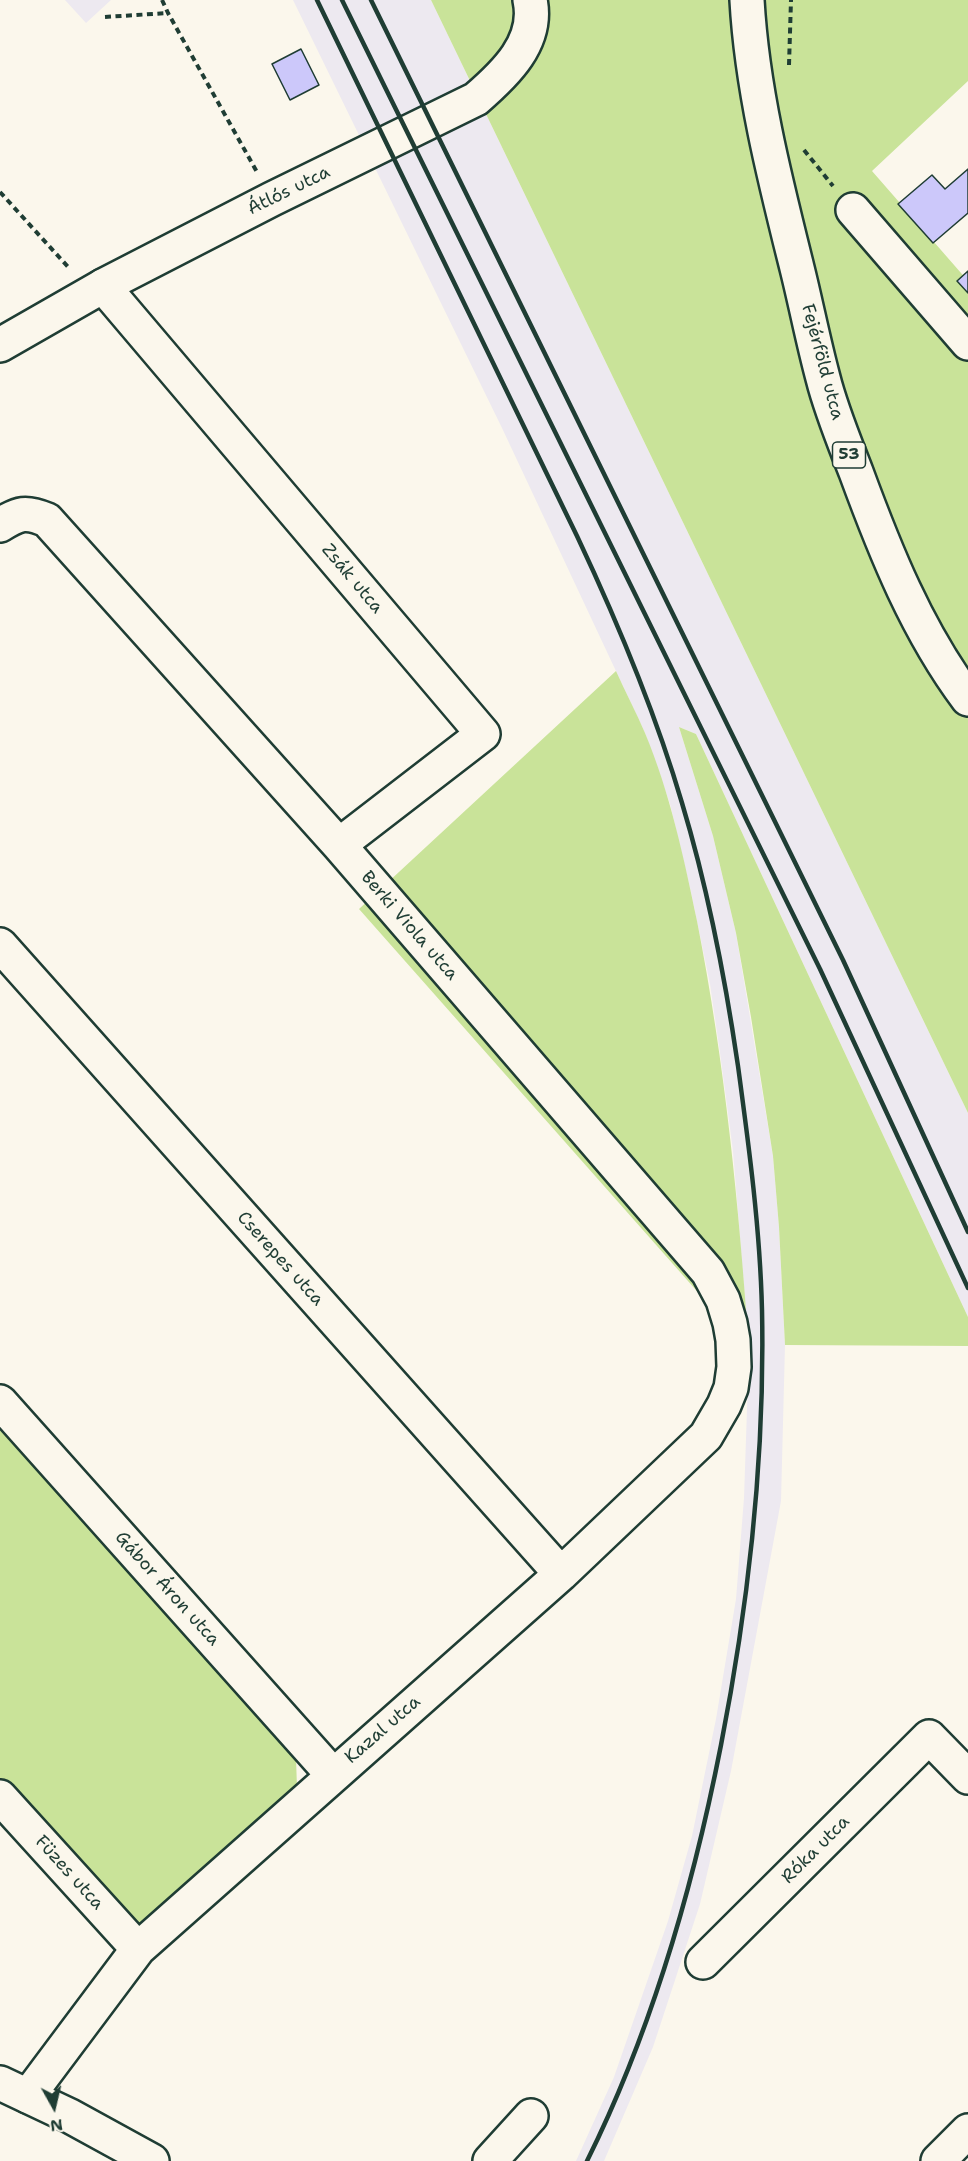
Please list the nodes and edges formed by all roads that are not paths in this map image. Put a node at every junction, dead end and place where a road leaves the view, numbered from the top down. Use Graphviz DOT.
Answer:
graph roads {
  1 [pos="530,0"];
  2 [pos="747,0"];
  3 [pos="853,210"];
  4 [pos="97,290"];
  5 [pos="968,343"];
  6 [pos="0,345"];
  7 [pos="0,525"];
  8 [pos="968,699"];
  9 [pos="339,845"];
  10 [pos="0,945"];
  11 [pos="734,1367"];
  12 [pos="0,1402"];
  13 [pos="561,1574"];
  14 [pos="333,1775"];
  15 [pos="968,1777"];
  16 [pos="0,1797"];
  17 [pos="138,1949"];
  18 [pos="703,1962"];
  19 [pos="14,2090"];
  20 [pos="531,2115"];
  21 [pos="968,2131"];
  22 [pos="152,2161"];
  23 [pos="490,2161"];
  24 [pos="938,2161"];
  1 -- 4 [label="street, Átlós utca"];
  2 -- 8 [label="street, Fejérföld utca / 53"];
  3 -- 5 [label="street"];
  4 -- 6 [label="street, Átlós utca"];
  4 -- 9 [label="street, Zsák utca"];
  7 -- 9 [label="street, Berki Viola utca"];
  9 -- 11 [label="street, Berki Viola utca"];
  10 -- 13 [label="street, Cserepes utca"];
  11 -- 13 [label="street, Kazal utca"];
  12 -- 14 [label="street, Gábor Áron utca"];
  13 -- 14 [label="street, Kazal utca"];
  14 -- 17 [label="street, Kazal utca"];
  15 -- 18 [label="street, Róka utca"];
  16 -- 17 [label="street, Füzes utca"];
  17 -- 19 [label="street, Kazal utca"];
  19 -- 22 [label="street"];
  20 -- 23 [label="street"];
  21 -- 24 [label="street"];
}
